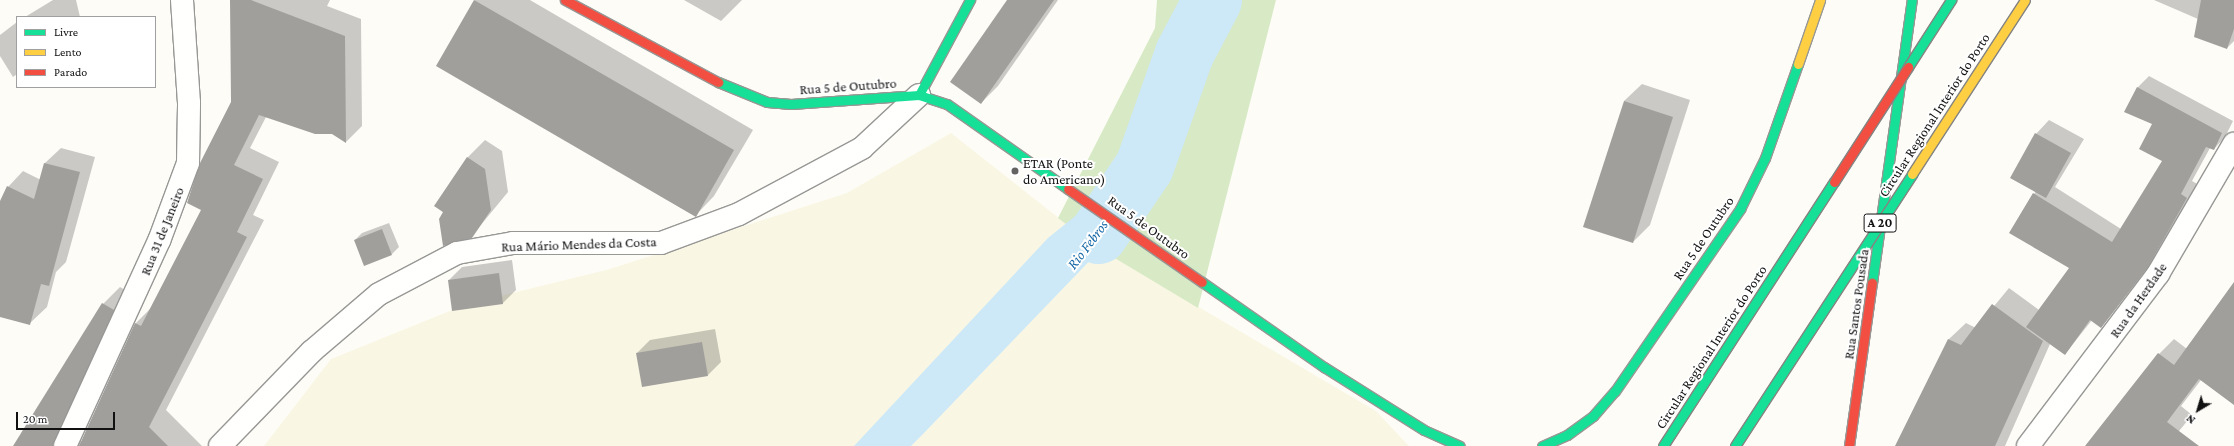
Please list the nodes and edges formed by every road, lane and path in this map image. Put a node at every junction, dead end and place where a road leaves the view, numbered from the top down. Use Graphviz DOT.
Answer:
graph roads {
  1 [pos="182,0"];
  2 [pos="565,0"];
  3 [pos="970,0"];
  4 [pos="1820,0"];
  5 [pos="1912,0"];
  6 [pos="1951,0"];
  7 [pos="2025,0"];
  8 [pos="919,95"];
  9 [pos="2234,144"];
  10 [pos="65,446"];
  11 [pos="220,446"];
  12 [pos="1460,446"];
  13 [pos="1542,446"];
  14 [pos="1663,446"];
  15 [pos="1735,446"];
  16 [pos="1849,446"];
  17 [pos="2028,446"];
  1 -- 10 [label="street, Rua 31 de Janeiro"];
  2 -- 8 [label="main road, Rua 5 de Outubro"];
  3 -- 8 [label="main road"];
  4 -- 13 [label="main road, Rua 5 de Outubro"];
  5 -- 16 [label="main road, Rua Santos Pousada"];
  6 -- 14 [label="main road, Circular Regional Interior do Porto, bridge"];
  7 -- 15 [label="main road, Circular Regional Interior do Porto / A 20, bridge"];
  8 -- 11 [label="street, Rua Mário Mendes da Costa"];
  8 -- 12 [label="main road, Rua 5 de Outubro"];
  9 -- 17 [label="street, Rua da Herdade"];
}
